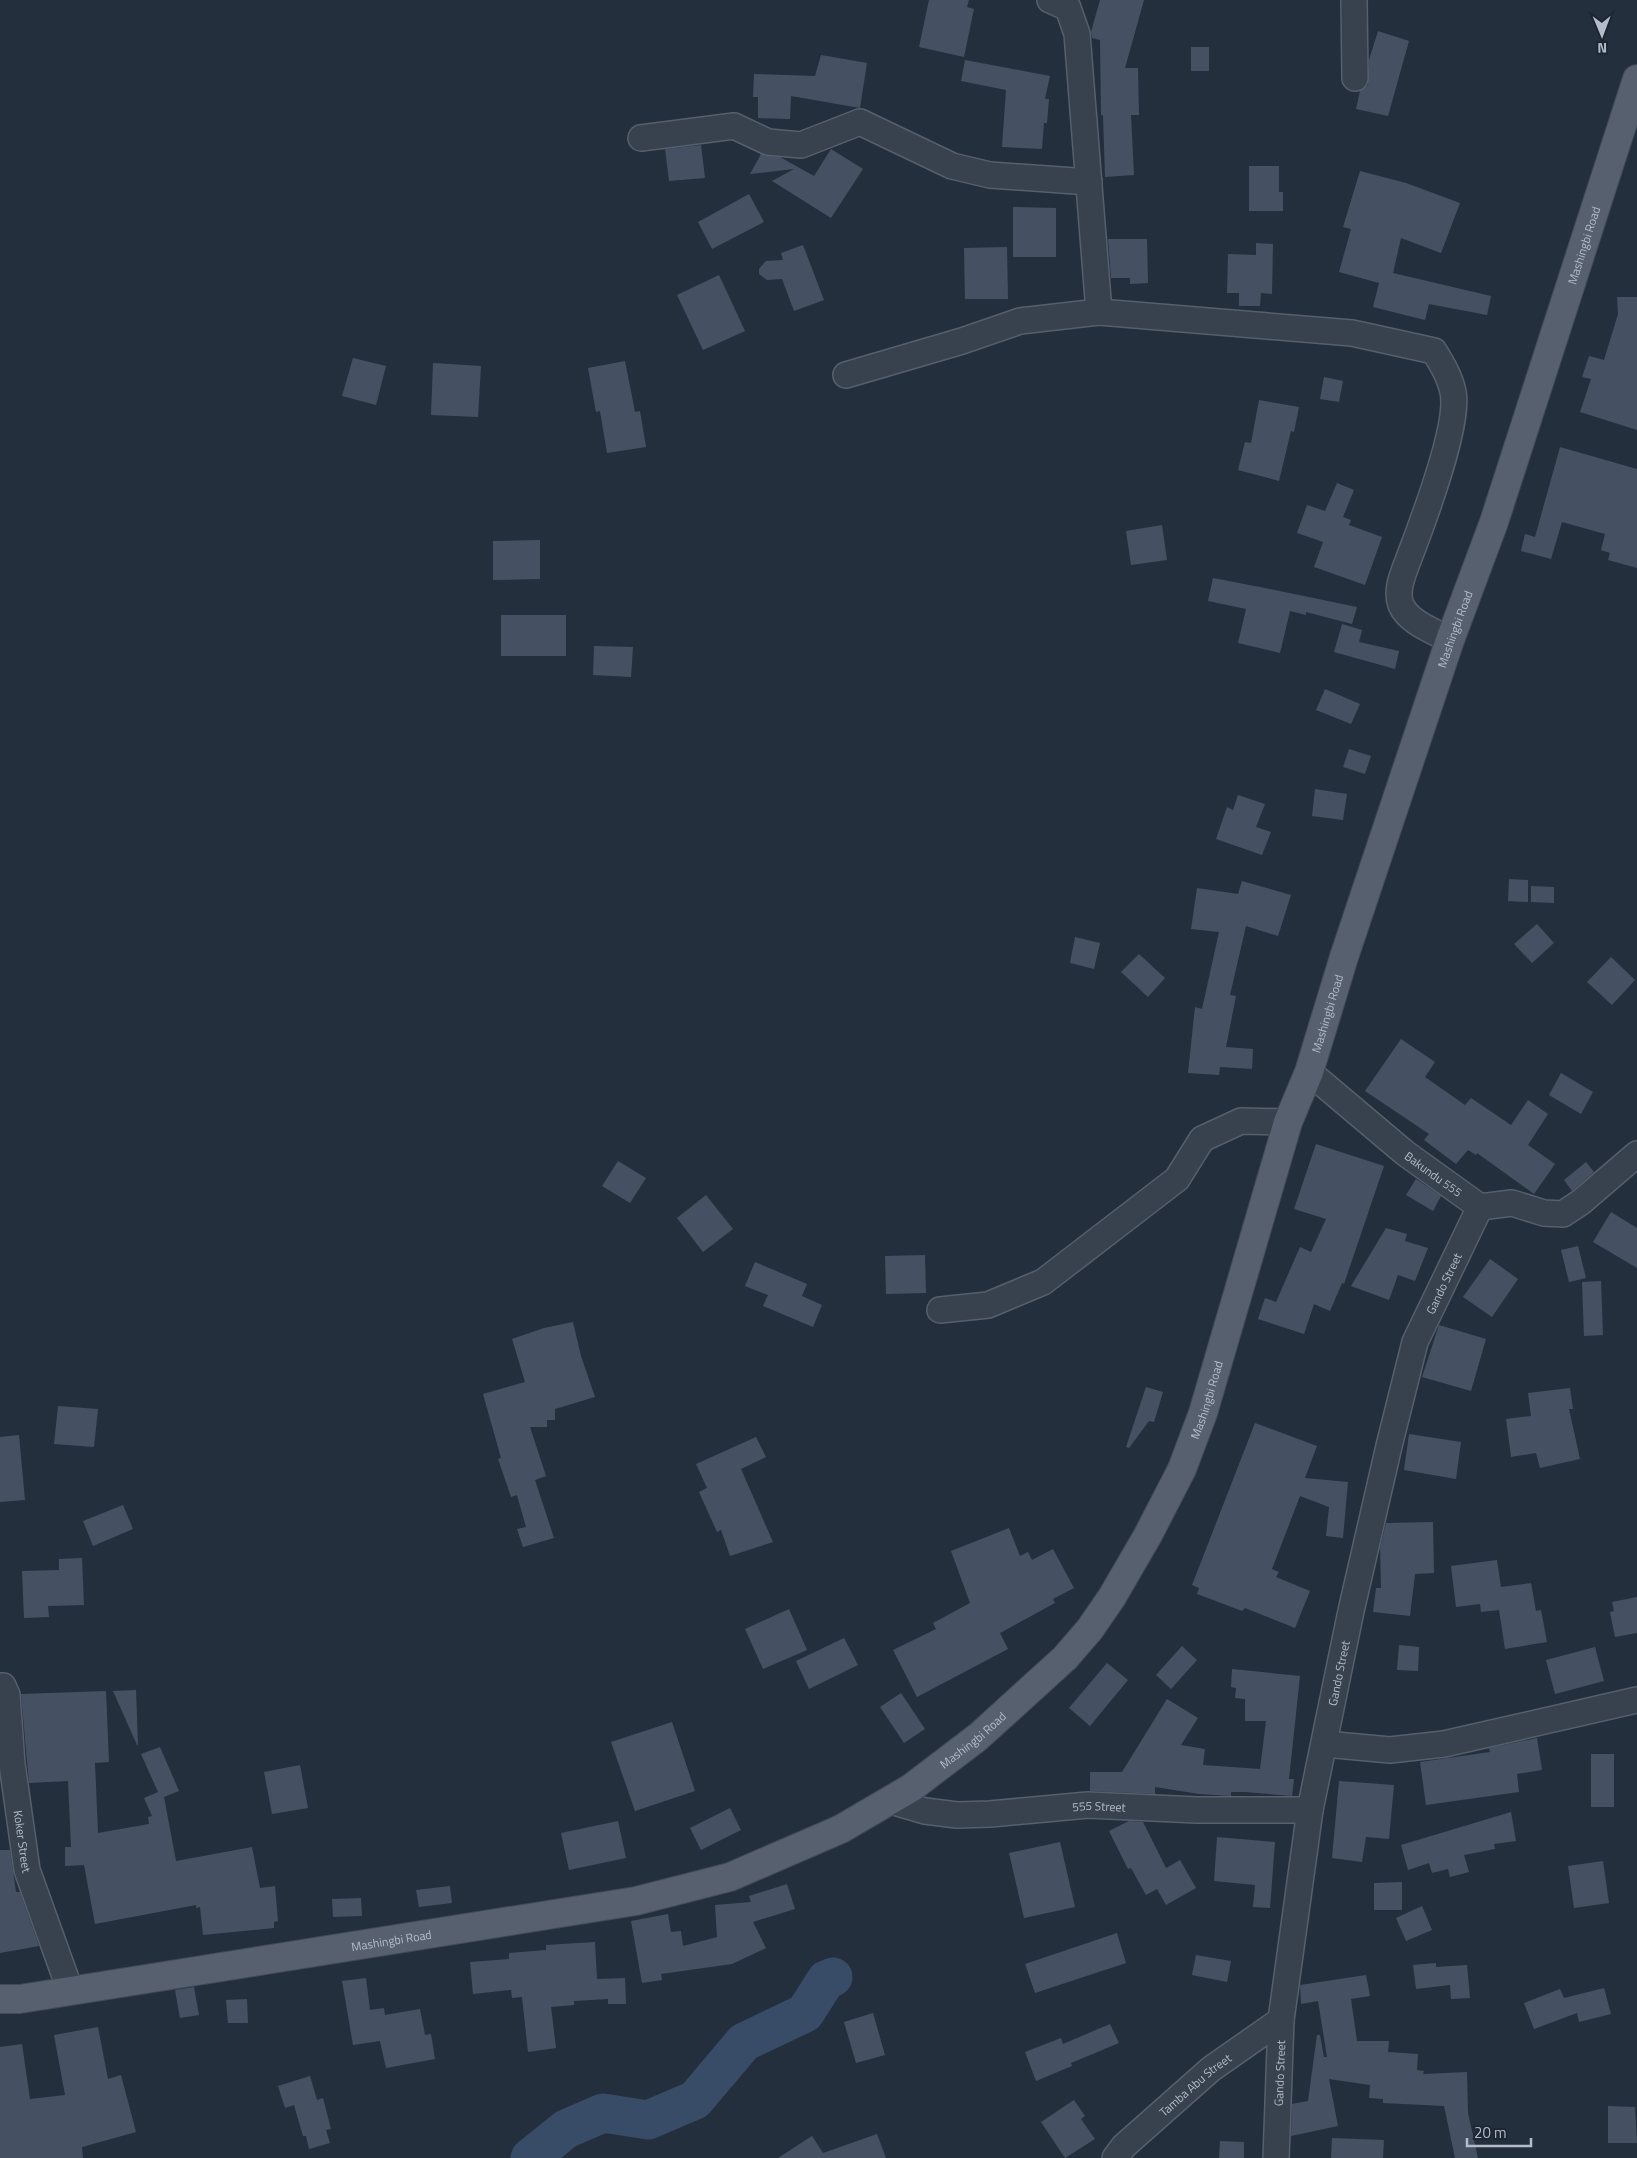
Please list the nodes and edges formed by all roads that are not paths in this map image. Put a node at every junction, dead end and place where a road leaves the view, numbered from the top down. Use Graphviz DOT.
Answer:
graph roads {
  1 [pos="1050,0"];
  2 [pos="1354,0"];
  3 [pos="1355,78"];
  4 [pos="1637,79"];
  5 [pos="641,138"];
  6 [pos="1088,182"];
  7 [pos="1099,312"];
  8 [pos="846,375"];
  9 [pos="1450,640"];
  10 [pos="1309,1072"];
  11 [pos="1288,1122"];
  12 [pos="1637,1154"];
  13 [pos="1480,1207"];
  14 [pos="940,1310"];
  15 [pos="1,1686"];
  16 [pos="1637,1700"];
  17 [pos="1325,1744"];
  18 [pos="891,1801"];
  19 [pos="1310,1810"];
  20 [pos="70,1990"];
  21 [pos="0,1999"];
  22 [pos="1281,2020"];
  23 [pos="1115,2158"];
  24 [pos="1276,2158"];
  1 -- 6 [label="street"];
  2 -- 3 [label="street"];
  4 -- 9 [label="main road, Mashingbi Road"];
  5 -- 6 [label="street"];
  6 -- 7 [label="street"];
  7 -- 8 [label="street"];
  7 -- 9 [label="street"];
  9 -- 10 [label="main road, Mashingbi Road"];
  10 -- 11 [label="main road, Mashingbi Road"];
  10 -- 13 [label="street, Bakundu 555"];
  11 -- 14 [label="street"];
  11 -- 18 [label="main road, Mashingbi Road"];
  12 -- 13 [label="street"];
  13 -- 17 [label="street, Gando Street"];
  15 -- 20 [label="street, Koker Street"];
  16 -- 17 [label="street"];
  17 -- 19 [label="street, Gando Street"];
  18 -- 19 [label="street, 555 Street"];
  18 -- 20 [label="main road, Mashingbi Road"];
  19 -- 22 [label="street, Gando Street"];
  20 -- 21 [label="main road, Mashingbi Road"];
  22 -- 23 [label="street, Tamba Abu Street"];
  22 -- 24 [label="street, Gando Street"];
}
